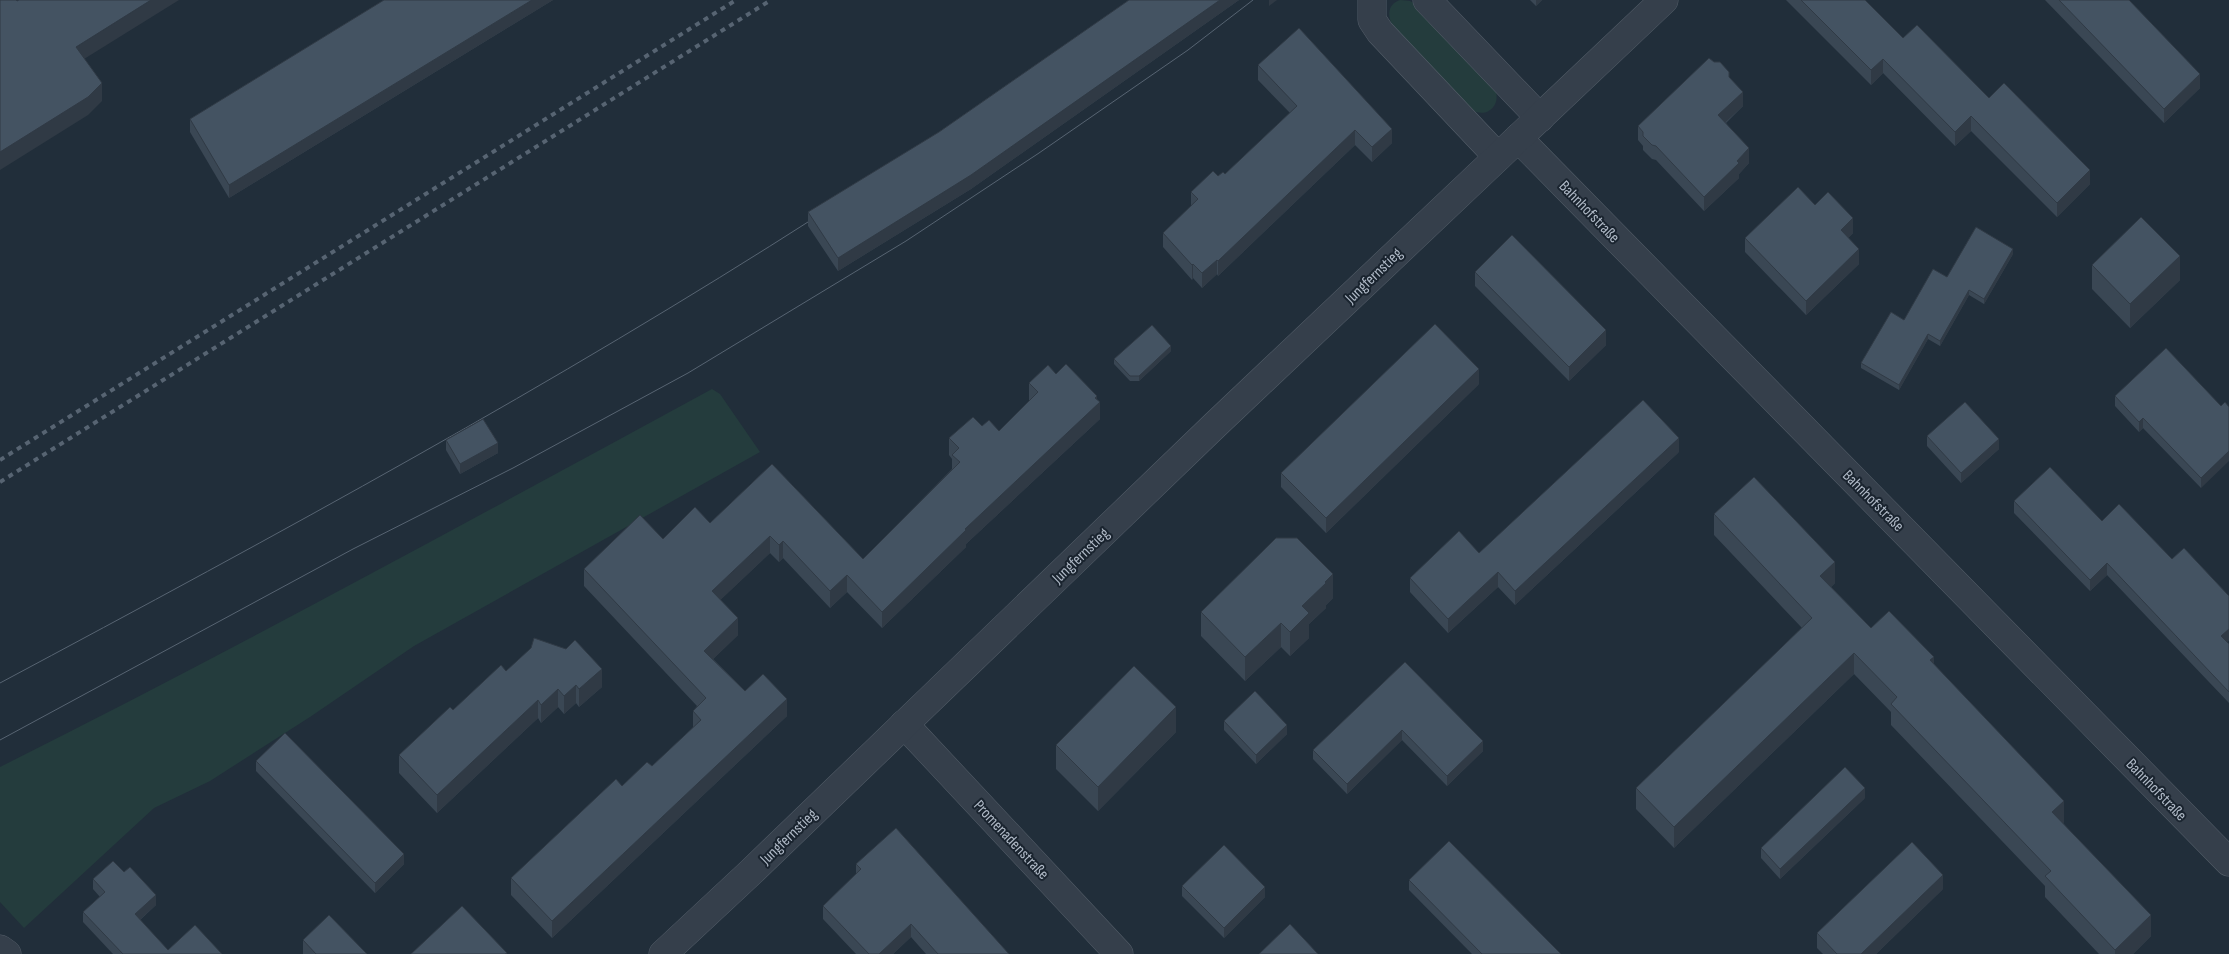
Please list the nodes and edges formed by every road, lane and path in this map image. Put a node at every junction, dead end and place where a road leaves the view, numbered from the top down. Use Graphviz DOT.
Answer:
graph roads {
  1 [pos="1372,0"];
  2 [pos="1427,0"];
  3 [pos="1664,0"];
  4 [pos="1540,118"];
  5 [pos="1518,138"];
  6 [pos="1498,157"];
  7 [pos="904,724"];
  8 [pos="2229,862"];
  9 [pos="0,949"];
  10 [pos="7,954"];
  11 [pos="663,954"];
  12 [pos="1119,954"];
  1 -- 6 [label="street"];
  2 -- 4 [label="street"];
  3 -- 4 [label="street, Jungfernstieg"];
  4 -- 5 [label="street, Jungfernstieg"];
  5 -- 6 [label="street, Jungfernstieg"];
  5 -- 8 [label="street, Bahnhofstraße"];
  6 -- 7 [label="street, Jungfernstieg"];
  7 -- 11 [label="street, Jungfernstieg"];
  7 -- 12 [label="street, Promenadenstraße"];
  9 -- 10 [label="street"];
}
